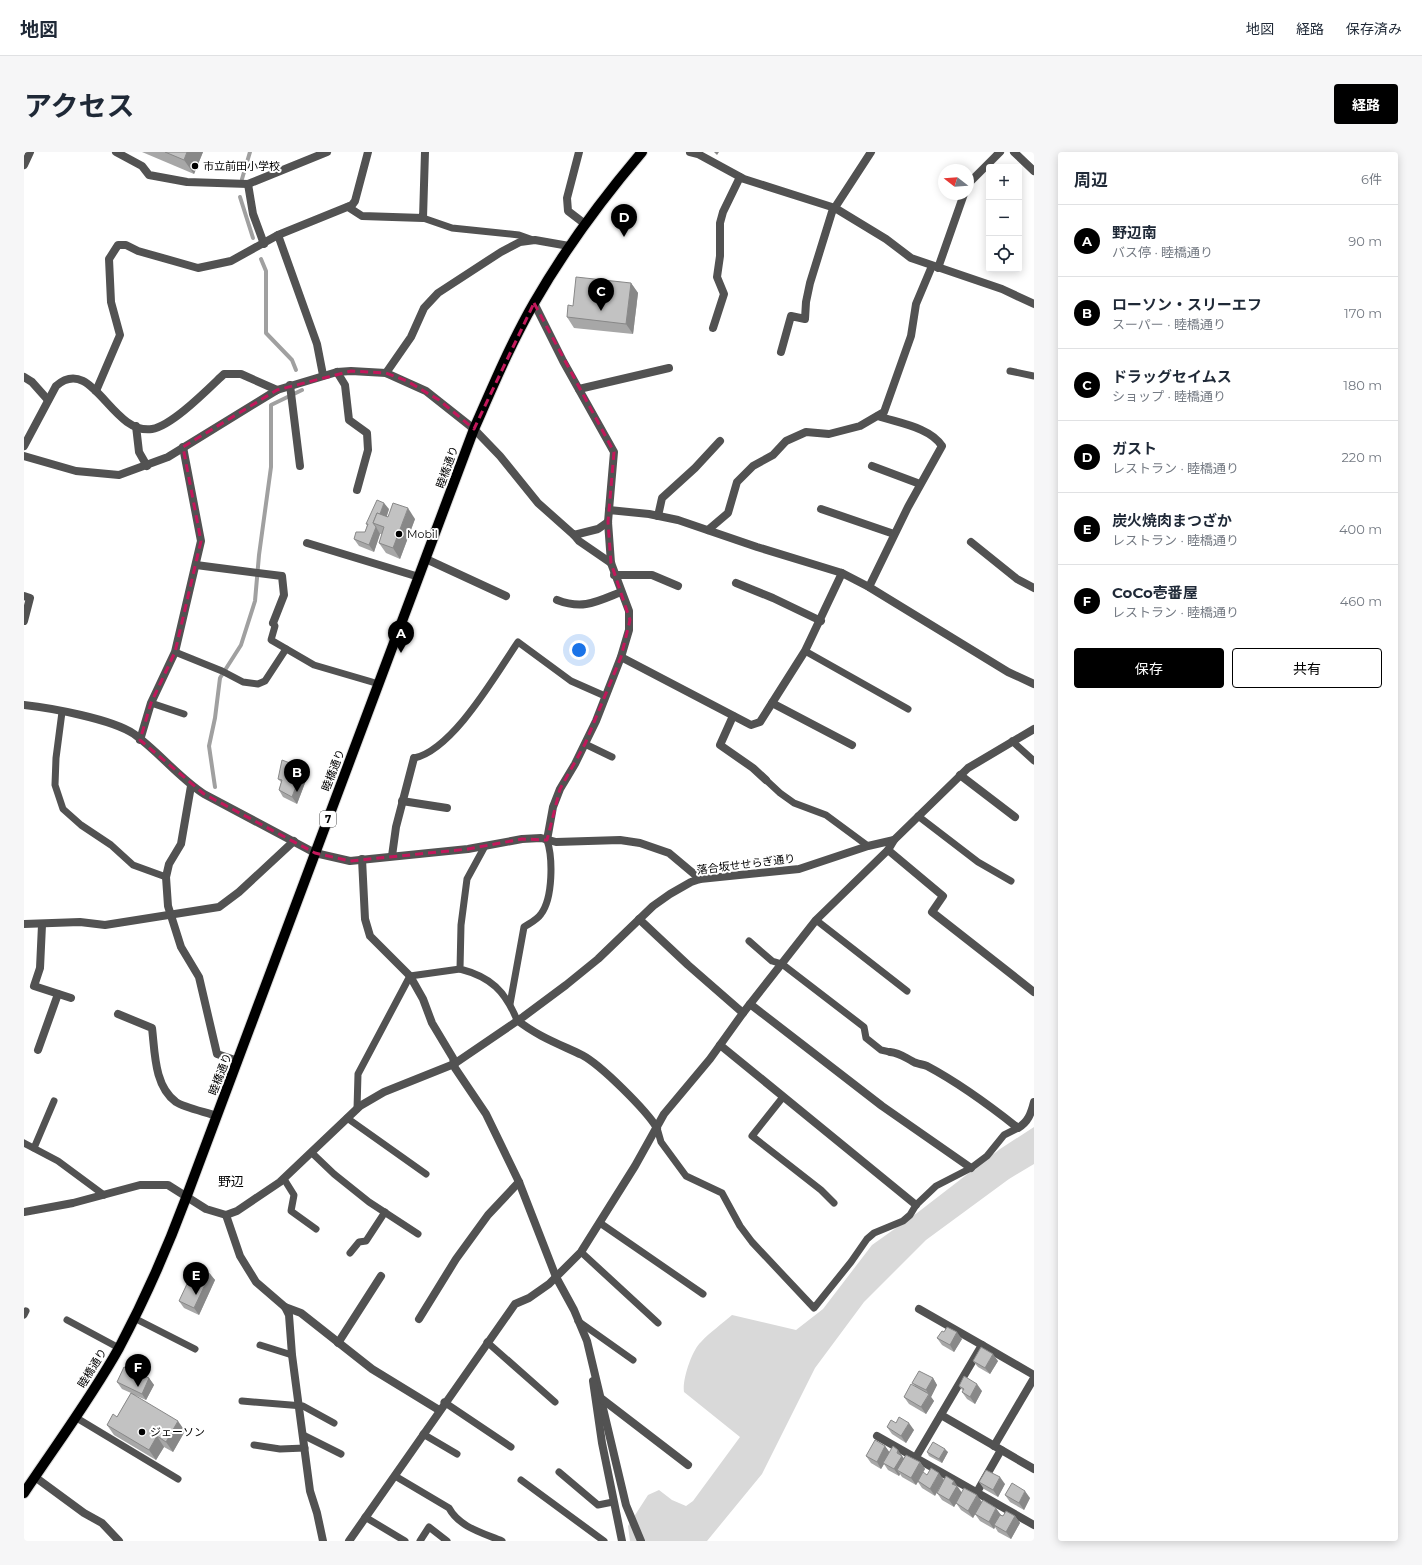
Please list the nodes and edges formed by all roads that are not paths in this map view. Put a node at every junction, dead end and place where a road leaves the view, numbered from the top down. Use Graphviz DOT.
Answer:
graph roads {
  1 [pos="30,152"];
  2 [pos="116,152"];
  3 [pos="327,152"];
  4 [pos="368,152"];
  5 [pos="425,152"];
  6 [pos="579,152"];
  7 [pos="642,152"];
  8 [pos="690,152"];
  9 [pos="872,152"];
  10 [pos="1000,152"];
  11 [pos="1014,152"];
  12 [pos="24,165"];
  13 [pos="1034,171"];
  14 [pos="740,177"];
  15 [pos="974,178"];
  16 [pos="248,184"];
  17 [pos="962,200"];
  18 [pos="348,207"];
  19 [pos="836,208"];
  20 [pos="423,218"];
  21 [pos="585,224"];
  22 [pos="278,236"];
  23 [pos="535,240"];
  24 [pos="264,244"];
  25 [pos="569,246"];
  26 [pos="935,267"];
  27 [pos="534,303"];
  28 [pos="1034,304"];
  29 [pos="713,328"];
  30 [pos="781,352"];
  31 [pos="669,368"];
  32 [pos="1010,371"];
  33 [pos="337,372"];
  34 [pos="386,373"];
  35 [pos="323,375"];
  36 [pos="1034,376"];
  37 [pos="24,377"];
  38 [pos="290,387"];
  39 [pos="277,390"];
  40 [pos="579,390"];
  41 [pos="96,391"];
  42 [pos="48,400"];
  43 [pos="878,416"];
  44 [pos="136,426"];
  45 [pos="474,429"];
  46 [pos="720,441"];
  47 [pos="24,446"];
  48 [pos="183,447"];
  49 [pos="24,456"];
  50 [pos="147,466"];
  51 [pos="300,466"];
  52 [pos="872,466"];
  53 [pos="920,484"];
  54 [pos="357,490"];
  55 [pos="821,508"];
  56 [pos="610,510"];
  57 [pos="658,516"];
  58 [pos="608,522"];
  59 [pos="708,530"];
  60 [pos="894,534"];
  61 [pos="574,535"];
  62 [pos="971,542"];
  63 [pos="307,543"];
  64 [pos="426,559"];
  65 [pos="611,563"];
  66 [pos="196,565"];
  67 [pos="842,573"];
  68 [pos="614,575"];
  69 [pos="419,577"];
  70 [pos="736,582"];
  71 [pos="678,586"];
  72 [pos="869,587"];
  73 [pos="1034,588"];
  74 [pos="621,592"];
  75 [pos="24,596"];
  76 [pos="506,596"];
  77 [pos="557,600"];
  78 [pos="24,621"];
  79 [pos="821,621"];
  80 [pos="273,623"];
  81 [pos="288,650"];
  82 [pos="805,651"];
  83 [pos="175,652"];
  84 [pos="621,657"];
  85 [pos="379,684"];
  86 [pos="1034,684"];
  87 [pos="605,696"];
  88 [pos="151,703"];
  89 [pos="772,703"];
  90 [pos="24,705"];
  91 [pos="908,709"];
  92 [pos="62,712"];
  93 [pos="184,714"];
  94 [pos="733,716"];
  95 [pos="1034,729"];
  96 [pos="140,740"];
  97 [pos="1012,741"];
  98 [pos="585,744"];
  99 [pos="852,745"];
  100 [pos="612,757"];
  101 [pos="414,758"];
  102 [pos="1034,761"];
  103 [pos="960,775"];
  104 [pos="766,780"];
  105 [pos="191,786"];
  106 [pos="402,801"];
  107 [pos="447,808"];
  108 [pos="918,816"];
  109 [pos="1015,817"];
  110 [pos="547,840"];
  111 [pos="894,840"];
  112 [pos="294,842"];
  113 [pos="485,846"];
  114 [pos="868,846"];
  115 [pos="888,850"];
  116 [pos="315,853"];
  117 [pos="392,856"];
  118 [pos="362,859"];
  119 [pos="166,876"];
  120 [pos="700,878"];
  121 [pos="1011,881"];
  122 [pos="170,915"];
  123 [pos="639,919"];
  124 [pos="816,920"];
  125 [pos="24,924"];
  126 [pos="42,924"];
  127 [pos="748,941"];
  128 [pos="782,964"];
  129 [pos="460,969"];
  130 [pos="410,976"];
  131 [pos="907,991"];
  132 [pos="1034,992"];
  133 [pos="58,994"];
  134 [pos="71,998"];
  135 [pos="510,1004"];
  136 [pos="750,1004"];
  137 [pos="743,1013"];
  138 [pos="118,1014"];
  139 [pos="517,1020"];
  140 [pos="720,1045"];
  141 [pos="38,1050"];
  142 [pos="890,1052"];
  143 [pos="238,1061"];
  144 [pos="454,1064"];
  145 [pos="783,1097"];
  146 [pos="54,1101"];
  147 [pos="1034,1102"];
  148 [pos="357,1109"];
  149 [pos="217,1116"];
  150 [pos="347,1118"];
  151 [pos="657,1128"];
  152 [pos="1018,1128"];
  153 [pos="24,1143"];
  154 [pos="34,1148"];
  155 [pos="312,1153"];
  156 [pos="971,1168"];
  157 [pos="426,1174"];
  158 [pos="284,1179"];
  159 [pos="519,1182"];
  160 [pos="104,1195"];
  161 [pos="186,1198"];
  162 [pos="834,1203"];
  163 [pos="916,1205"];
  164 [pos="24,1212"];
  165 [pos="385,1212"];
  166 [pos="226,1215"];
  167 [pos="600,1223"];
  168 [pos="316,1229"];
  169 [pos="418,1234"];
  170 [pos="581,1252"];
  171 [pos="350,1253"];
  172 [pos="381,1276"];
  173 [pos="556,1277"];
  174 [pos="703,1294"];
  175 [pos="285,1307"];
  176 [pos="919,1309"];
  177 [pos="134,1318"];
  178 [pos="418,1319"];
  179 [pos="67,1320"];
  180 [pos="578,1320"];
  181 [pos="658,1323"];
  182 [pos="587,1341"];
  183 [pos="487,1342"];
  184 [pos="338,1344"];
  185 [pos="260,1345"];
  186 [pos="982,1345"];
  187 [pos="118,1348"];
  188 [pos="195,1349"];
  189 [pos="292,1355"];
  190 [pos="633,1360"];
  191 [pos="1034,1375"];
  192 [pos="1034,1378"];
  193 [pos="602,1399"];
  194 [pos="242,1401"];
  195 [pos="444,1402"];
  196 [pos="555,1402"];
  197 [pos="299,1405"];
  198 [pos="439,1410"];
  199 [pos="941,1415"];
  200 [pos="75,1417"];
  201 [pos="334,1423"];
  202 [pos="423,1434"];
  203 [pos="303,1435"];
  204 [pos="878,1436"];
  205 [pos="254,1445"];
  206 [pos="511,1447"];
  207 [pos="305,1448"];
  208 [pos="997,1448"];
  209 [pos="341,1454"];
  210 [pos="457,1454"];
  211 [pos="916,1457"];
  212 [pos="688,1465"];
  213 [pos="1034,1469"];
  214 [pos="559,1472"];
  215 [pos="395,1476"];
  216 [pos="35,1477"];
  217 [pos="178,1479"];
  218 [pos="521,1480"];
  219 [pos="977,1492"];
  220 [pos="24,1493"];
  221 [pos="613,1502"];
  222 [pos="365,1517"];
  223 [pos="1034,1525"];
  224 [pos="119,1541"];
  225 [pos="322,1541"];
  226 [pos="349,1541"];
  227 [pos="405,1541"];
  228 [pos="420,1541"];
  229 [pos="447,1541"];
  230 [pos="502,1541"];
  231 [pos="604,1541"];
  232 [pos="622,1541"];
  233 [pos="641,1541"];
  1 -- 12 [label="street"];
  2 -- 16 [label="street"];
  3 -- 16 [label="street"];
  4 -- 18 [label="street"];
  5 -- 20 [label="street"];
  6 -- 21 [label="street"];
  7 -- 21 [label="main road, 睦橋通り / 7"];
  8 -- 14 [label="street"];
  9 -- 19 [label="street"];
  10 -- 15 [label="street"];
  11 -- 13 [label="street"];
  14 -- 19 [label="street"];
  14 -- 29 [label="street"];
  16 -- 24 [label="street"];
  17 -- 26 [label="street"];
  18 -- 20 [label="street"];
  18 -- 22 [label="street"];
  19 -- 26 [label="street"];
  19 -- 30 [label="street"];
  20 -- 23 [label="lane"];
  21 -- 25 [label="main road, 睦橋通り / 7"];
  22 -- 24 [label="street"];
  22 -- 35 [label="street"];
  23 -- 25 [label="street"];
  23 -- 34 [label="street"];
  24 -- 41 [label="street"];
  25 -- 27 [label="main road, 睦橋通り / 7"];
  26 -- 28 [label="street"];
  26 -- 43 [label="street"];
  27 -- 40 [label="street"];
  27 -- 45 [label="main road, 睦橋通り / 7"];
  31 -- 40 [label="street"];
  32 -- 36 [label="lane"];
  33 -- 34 [label="street"];
  33 -- 35 [label="street"];
  33 -- 54 [label="street"];
  34 -- 45 [label="street"];
  35 -- 38 [label="street"];
  37 -- 42 [label="street"];
  38 -- 39 [label="street"];
  38 -- 51 [label="street"];
  39 -- 44 [label="street"];
  39 -- 48 [label="street"];
  40 -- 56 [label="street"];
  41 -- 42 [label="street"];
  41 -- 44 [label="street"];
  42 -- 47 [label="street"];
  43 -- 53 [label="street"];
  43 -- 59 [label="street"];
  44 -- 50 [label="street"];
  45 -- 61 [label="street"];
  45 -- 64 [label="main road, 睦橋通り / 7"];
  46 -- 57 [label="street"];
  48 -- 50 [label="street"];
  48 -- 66 [label="street"];
  49 -- 50 [label="street"];
  52 -- 53 [label="street"];
  53 -- 60 [label="street"];
  55 -- 60 [label="street"];
  56 -- 57 [label="street"];
  56 -- 58 [label="street"];
  57 -- 59 [label="street"];
  58 -- 61 [label="street"];
  58 -- 65 [label="street"];
  59 -- 67 [label="street"];
  60 -- 72 [label="street"];
  61 -- 65 [label="street"];
  62 -- 73 [label="street"];
  63 -- 69 [label="street"];
  64 -- 69 [label="main road, 睦橋通り / 7"];
  64 -- 76 [label="street"];
  65 -- 68 [label="street"];
  66 -- 80 [label="street"];
  66 -- 83 [label="street"];
  67 -- 72 [label="street"];
  67 -- 79 [label="street"];
  68 -- 71 [label="street"];
  68 -- 74 [label="street"];
  69 -- 85 [label="main road, 睦橋通り / 7"];
  70 -- 79 [label="street"];
  72 -- 86 [label="street"];
  74 -- 77 [label="street"];
  74 -- 84 [label="street"];
  75 -- 78 [label="street"];
  79 -- 82 [label="street"];
  80 -- 81 [label="lane"];
  81 -- 83 [label="lane"];
  81 -- 85 [label="lane"];
  82 -- 89 [label="street"];
  82 -- 91 [label="lane"];
  83 -- 88 [label="street"];
  84 -- 87 [label="street"];
  84 -- 94 [label="street"];
  85 -- 116 [label="main road, 睦橋通り / 7"];
  87 -- 98 [label="street"];
  87 -- 101 [label="lane"];
  88 -- 93 [label="lane"];
  88 -- 96 [label="street"];
  89 -- 94 [label="street"];
  89 -- 99 [label="street"];
  90 -- 92 [label="street"];
  92 -- 96 [label="street"];
  92 -- 119 [label="lane"];
  94 -- 104 [label="street"];
  95 -- 97 [label="street"];
  96 -- 105 [label="street"];
  97 -- 102 [label="lane"];
  97 -- 103 [label="street"];
  98 -- 100 [label="lane"];
  98 -- 110 [label="street"];
  101 -- 106 [label="street"];
  103 -- 108 [label="street"];
  103 -- 109 [label="street"];
  104 -- 114 [label="lane"];
  105 -- 112 [label="street"];
  105 -- 119 [label="street"];
  106 -- 107 [label="street"];
  106 -- 117 [label="street"];
  108 -- 111 [label="street"];
  108 -- 121 [label="lane"];
  110 -- 113 [label="street"];
  110 -- 120 [label="street"];
  110 -- 135 [label="lane"];
  111 -- 114 [label="street, 落合坂せせらぎ通り"];
  111 -- 115 [label="street"];
  112 -- 116 [label="street"];
  112 -- 122 [label="street"];
  113 -- 117 [label="street"];
  113 -- 129 [label="lane"];
  114 -- 120 [label="street, 落合坂せせらぎ通り"];
  115 -- 124 [label="street"];
  115 -- 132 [label="street"];
  116 -- 118 [label="street"];
  116 -- 143 [label="main road, 睦橋通り / 7"];
  117 -- 118 [label="street"];
  118 -- 130 [label="street"];
  119 -- 122 [label="street"];
  120 -- 123 [label="street, 落合坂せせらぎ通り"];
  122 -- 126 [label="street"];
  122 -- 143 [label="street"];
  123 -- 137 [label="street"];
  123 -- 139 [label="street, 落合坂せせらぎ通り"];
  124 -- 128 [label="street"];
  124 -- 131 [label="lane"];
  125 -- 126 [label="street"];
  126 -- 133 [label="street"];
  127 -- 128 [label="lane"];
  128 -- 136 [label="street"];
  128 -- 142 [label="lane"];
  129 -- 130 [label="lane"];
  129 -- 135 [label="lane"];
  130 -- 144 [label="street"];
  130 -- 148 [label="lane"];
  133 -- 134 [label="street"];
  133 -- 141 [label="street"];
  135 -- 139 [label="lane"];
  136 -- 137 [label="street"];
  136 -- 156 [label="street"];
  137 -- 140 [label="street"];
  138 -- 149 [label="street"];
  139 -- 144 [label="street, 落合坂せせらぎ通り"];
  139 -- 151 [label="street"];
  140 -- 145 [label="street"];
  140 -- 151 [label="street"];
  142 -- 152 [label="street"];
  143 -- 149 [label="main road, 睦橋通り / 7"];
  144 -- 148 [label="street, 落合坂せせらぎ通り"];
  144 -- 159 [label="street"];
  145 -- 162 [label="lane"];
  145 -- 163 [label="street"];
  146 -- 154 [label="lane"];
  147 -- 152 [label="street"];
  148 -- 150 [label="street, 落合坂せせらぎ通り"];
  149 -- 161 [label="main road, 睦橋通り / 7"];
  150 -- 155 [label="street, 落合坂せせらぎ通り"];
  150 -- 157 [label="lane"];
  151 -- 163 [label="lane"];
  151 -- 167 [label="street"];
  152 -- 156 [label="lane"];
  153 -- 154 [label="lane"];
  154 -- 160 [label="lane"];
  155 -- 158 [label="street, 落合坂せせらぎ通り"];
  155 -- 165 [label="lane"];
  156 -- 163 [label="lane"];
  158 -- 166 [label="street, 落合坂せせらぎ通り"];
  158 -- 168 [label="lane"];
  159 -- 173 [label="street"];
  159 -- 178 [label="street"];
  160 -- 161 [label="street"];
  160 -- 164 [label="street"];
  161 -- 166 [label="street"];
  161 -- 177 [label="main road, 睦橋通り / 7"];
  165 -- 169 [label="lane"];
  165 -- 171 [label="lane"];
  166 -- 175 [label="street"];
  167 -- 170 [label="street"];
  167 -- 174 [label="lane"];
  170 -- 173 [label="street"];
  170 -- 181 [label="lane"];
  172 -- 184 [label="street"];
  173 -- 180 [label="street"];
  173 -- 183 [label="street"];
  175 -- 184 [label="street"];
  175 -- 189 [label="street"];
  176 -- 186 [label="street"];
  177 -- 187 [label="main road, 睦橋通り / 7"];
  177 -- 188 [label="lane"];
  179 -- 187 [label="lane"];
  180 -- 182 [label="street"];
  180 -- 190 [label="lane"];
  182 -- 193 [label="street"];
  182 -- 221 [label="street"];
  183 -- 195 [label="street"];
  183 -- 196 [label="lane"];
  184 -- 198 [label="street"];
  185 -- 189 [label="lane"];
  186 -- 191 [label="street"];
  186 -- 199 [label="street"];
  187 -- 200 [label="main road, 睦橋通り / 7"];
  189 -- 197 [label="street"];
  192 -- 208 [label="street"];
  193 -- 212 [label="street"];
  193 -- 233 [label="street"];
  194 -- 197 [label="lane"];
  195 -- 198 [label="street"];
  195 -- 206 [label="lane"];
  197 -- 201 [label="lane"];
  197 -- 203 [label="street"];
  198 -- 202 [label="street"];
  199 -- 208 [label="street"];
  199 -- 211 [label="street"];
  200 -- 216 [label="main road, 睦橋通り / 7"];
  200 -- 217 [label="lane"];
  202 -- 210 [label="lane"];
  202 -- 215 [label="street"];
  203 -- 207 [label="street"];
  203 -- 209 [label="lane"];
  204 -- 211 [label="street"];
  205 -- 207 [label="lane"];
  207 -- 225 [label="street"];
  208 -- 213 [label="street"];
  208 -- 219 [label="street"];
  211 -- 219 [label="street"];
  214 -- 221 [label="lane"];
  215 -- 222 [label="street"];
  215 -- 230 [label="lane"];
  216 -- 220 [label="main road, 睦橋通り / 7"];
  216 -- 224 [label="street"];
  218 -- 231 [label="lane"];
  219 -- 223 [label="street"];
  221 -- 232 [label="street"];
  222 -- 226 [label="street"];
  222 -- 227 [label="lane"];
  228 -- 229 [label="lane"];
}
